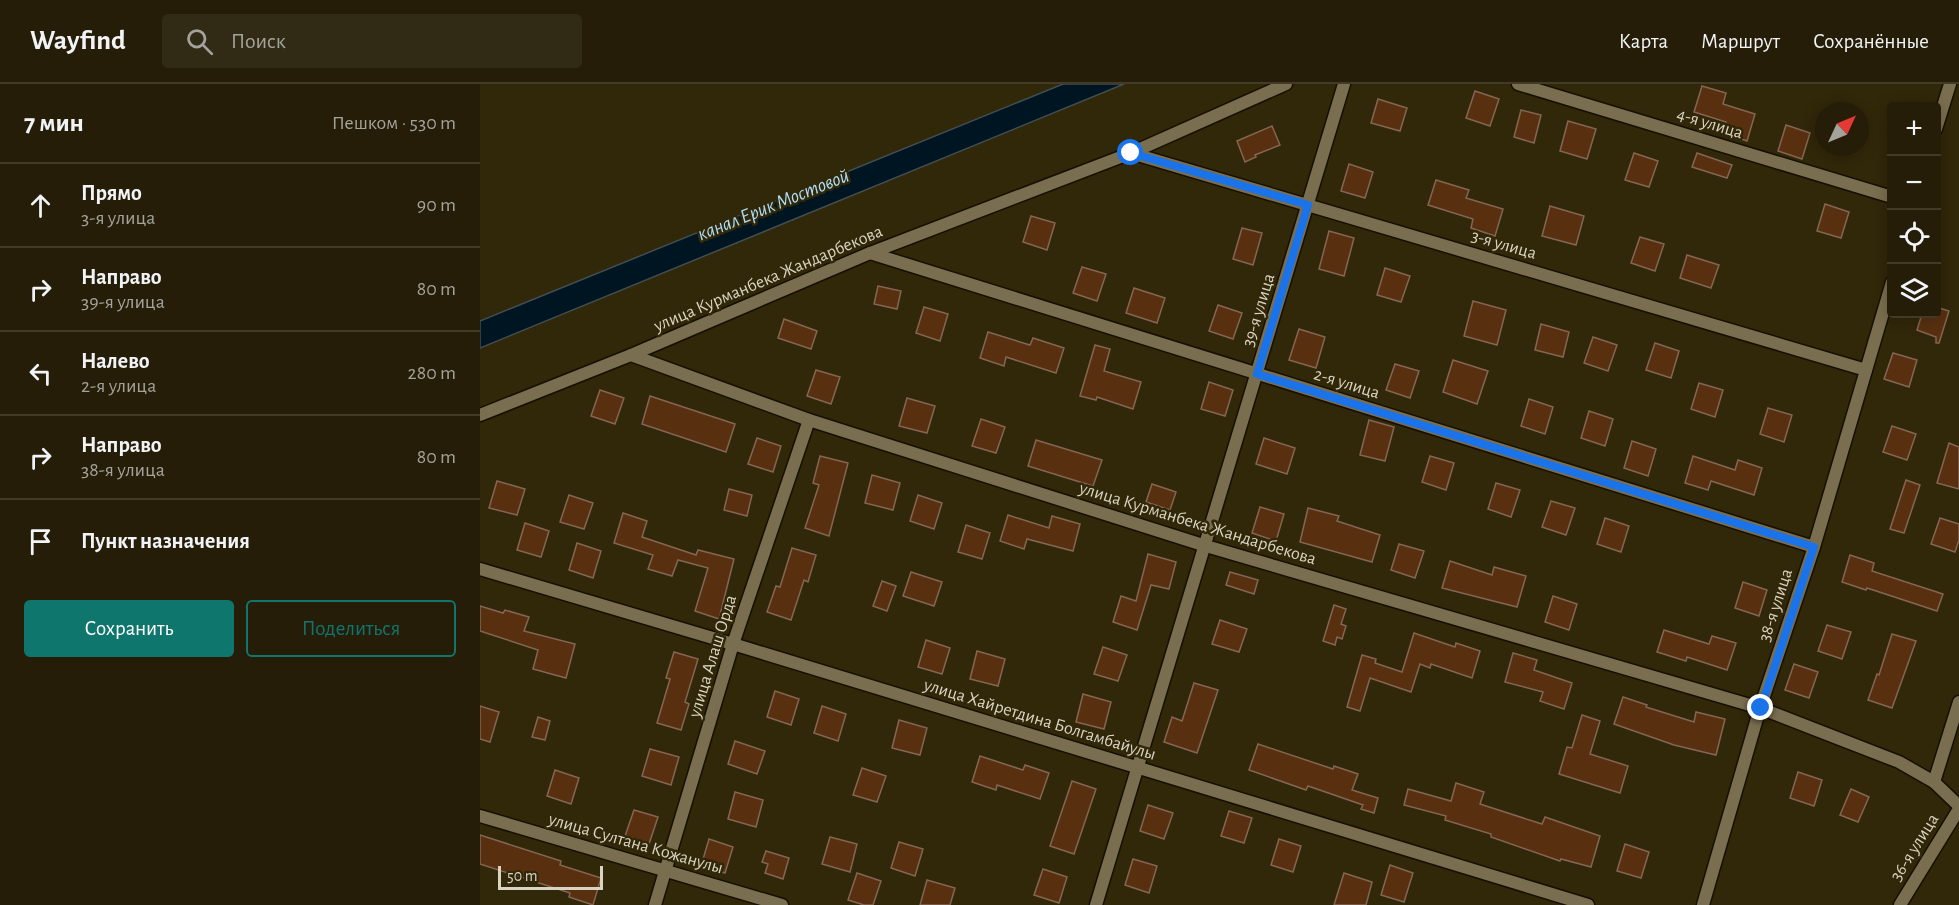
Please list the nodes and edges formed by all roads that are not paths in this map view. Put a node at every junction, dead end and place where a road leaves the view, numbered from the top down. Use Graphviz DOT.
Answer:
graph roads {
  1 [pos="1286,84"];
  2 [pos="1344,84"];
  3 [pos="1518,84"];
  4 [pos="1950,84"];
  5 [pos="1941,113"];
  6 [pos="1131,153"];
  7 [pos="1887,195"];
  8 [pos="1308,205"];
  9 [pos="870,253"];
  10 [pos="1887,299"];
  11 [pos="631,355"];
  12 [pos="1866,370"];
  13 [pos="1257,374"];
  14 [pos="480,415"];
  15 [pos="809,420"];
  16 [pos="1206,546"];
  17 [pos="1814,547"];
  18 [pos="480,569"];
  19 [pos="733,644"];
  20 [pos="1959,702"];
  21 [pos="1761,708"];
  22 [pos="1138,768"];
  23 [pos="1934,782"];
  24 [pos="1959,808"];
  25 [pos="480,816"];
  26 [pos="665,871"];
  27 [pos="655,905"];
  28 [pos="782,905"];
  29 [pos="1096,905"];
  30 [pos="1588,905"];
  31 [pos="1703,905"];
  32 [pos="1900,905"];
  1 -- 6 [label="street, улица Курманбека Жандарбекова"];
  2 -- 8 [label="street, 39-я улица"];
  3 -- 7 [label="street, 4-я улица"];
  4 -- 5 [label="street"];
  6 -- 8 [label="street, 3-я улица"];
  6 -- 9 [label="street, улица Курманбека Жандарбекова"];
  8 -- 12 [label="street, 3-я улица"];
  8 -- 13 [label="street, 39-я улица"];
  9 -- 11 [label="street, улица Курманбека Жандарбекова"];
  9 -- 13 [label="street, 2-я улица"];
  10 -- 12 [label="street, 38-я улица"];
  11 -- 14 [label="street, улица Курманбека Жандарбекова"];
  11 -- 15 [label="street, улица Курманбека Жандарбекова"];
  12 -- 17 [label="street, 38-я улица"];
  13 -- 16 [label="street, 39-я улица"];
  13 -- 17 [label="street, 2-я улица"];
  15 -- 16 [label="street, улица Курманбека Жандарбекова"];
  15 -- 19 [label="street, улица Алаш Орда"];
  16 -- 21 [label="street, улица Курманбека Жандарбекова"];
  16 -- 22 [label="street, 39-я улица"];
  17 -- 21 [label="street, 38-я улица"];
  18 -- 19 [label="street, улица Хайретдина Болгамбайулы"];
  19 -- 22 [label="street, улица Хайретдина Болгамбайулы"];
  19 -- 26 [label="street, улица Алаш Орда"];
  20 -- 23 [label="street"];
  21 -- 23 [label="street, улица Курманбека Жандарбекова"];
  21 -- 31 [label="street, 38-я улица"];
  22 -- 29 [label="street, 39-я улица"];
  22 -- 30 [label="street, улица Хайретдина Болгамбайулы"];
  23 -- 24 [label="street, улица Курманбека Жандарбекова"];
  24 -- 32 [label="street, 36-я улица"];
  25 -- 26 [label="street, улица Султана Кожанулы"];
  26 -- 27 [label="street, улица Алаш Орда"];
  26 -- 28 [label="street, улица Султана Кожанулы"];
}
